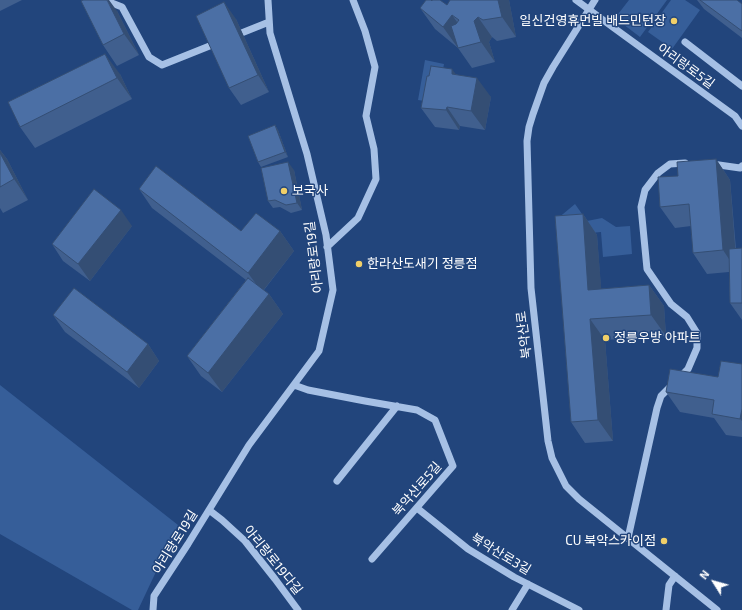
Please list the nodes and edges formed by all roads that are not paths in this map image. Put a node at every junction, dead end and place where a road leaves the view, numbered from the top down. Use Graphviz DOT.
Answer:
graph roads {
  1 [pos="104,0"];
  2 [pos="268,0"];
  3 [pos="353,0"];
  4 [pos="576,0"];
  5 [pos="595,0"];
  6 [pos="269,22"];
  7 [pos="685,42"];
  8 [pos="742,86"];
  9 [pos="742,126"];
  10 [pos="741,168"];
  11 [pos="327,246"];
  12 [pos="294,385"];
  13 [pos="397,406"];
  14 [pos="337,481"];
  15 [pos="417,508"];
  16 [pos="209,510"];
  17 [pos="628,538"];
  18 [pos="372,559"];
  19 [pos="675,576"];
  20 [pos="528,584"];
  21 [pos="153,610"];
  22 [pos="298,610"];
  23 [pos="512,610"];
  24 [pos="579,610"];
  25 [pos="666,610"];
  26 [pos="716,610"];
  1 -- 6 [label="street"];
  2 -- 6 [label="street, 아리랑로19길"];
  3 -- 11 [label="street"];
  4 -- 9 [label="street, 아리랑로5길"];
  5 -- 17 [label="street, 북악산로"];
  6 -- 11 [label="street, 아리랑로19길"];
  7 -- 8 [label="street"];
  10 -- 17 [label="street"];
  11 -- 12 [label="street, 아리랑로19길"];
  12 -- 13 [label="street, 북악산로5길"];
  12 -- 16 [label="street, 아리랑로19길"];
  13 -- 14 [label="street"];
  13 -- 15 [label="street, 북악산로5길"];
  15 -- 18 [label="street, 북악산로5길"];
  15 -- 20 [label="street, 북악산로3길"];
  16 -- 21 [label="street, 아리랑로19길"];
  16 -- 22 [label="street, 아리랑로19다길"];
  17 -- 19 [label="street, 북악산로"];
  19 -- 25 [label="street"];
  19 -- 26 [label="street, 북악산로"];
  20 -- 23 [label="street"];
  20 -- 24 [label="street, 북악산로3길"];
}
